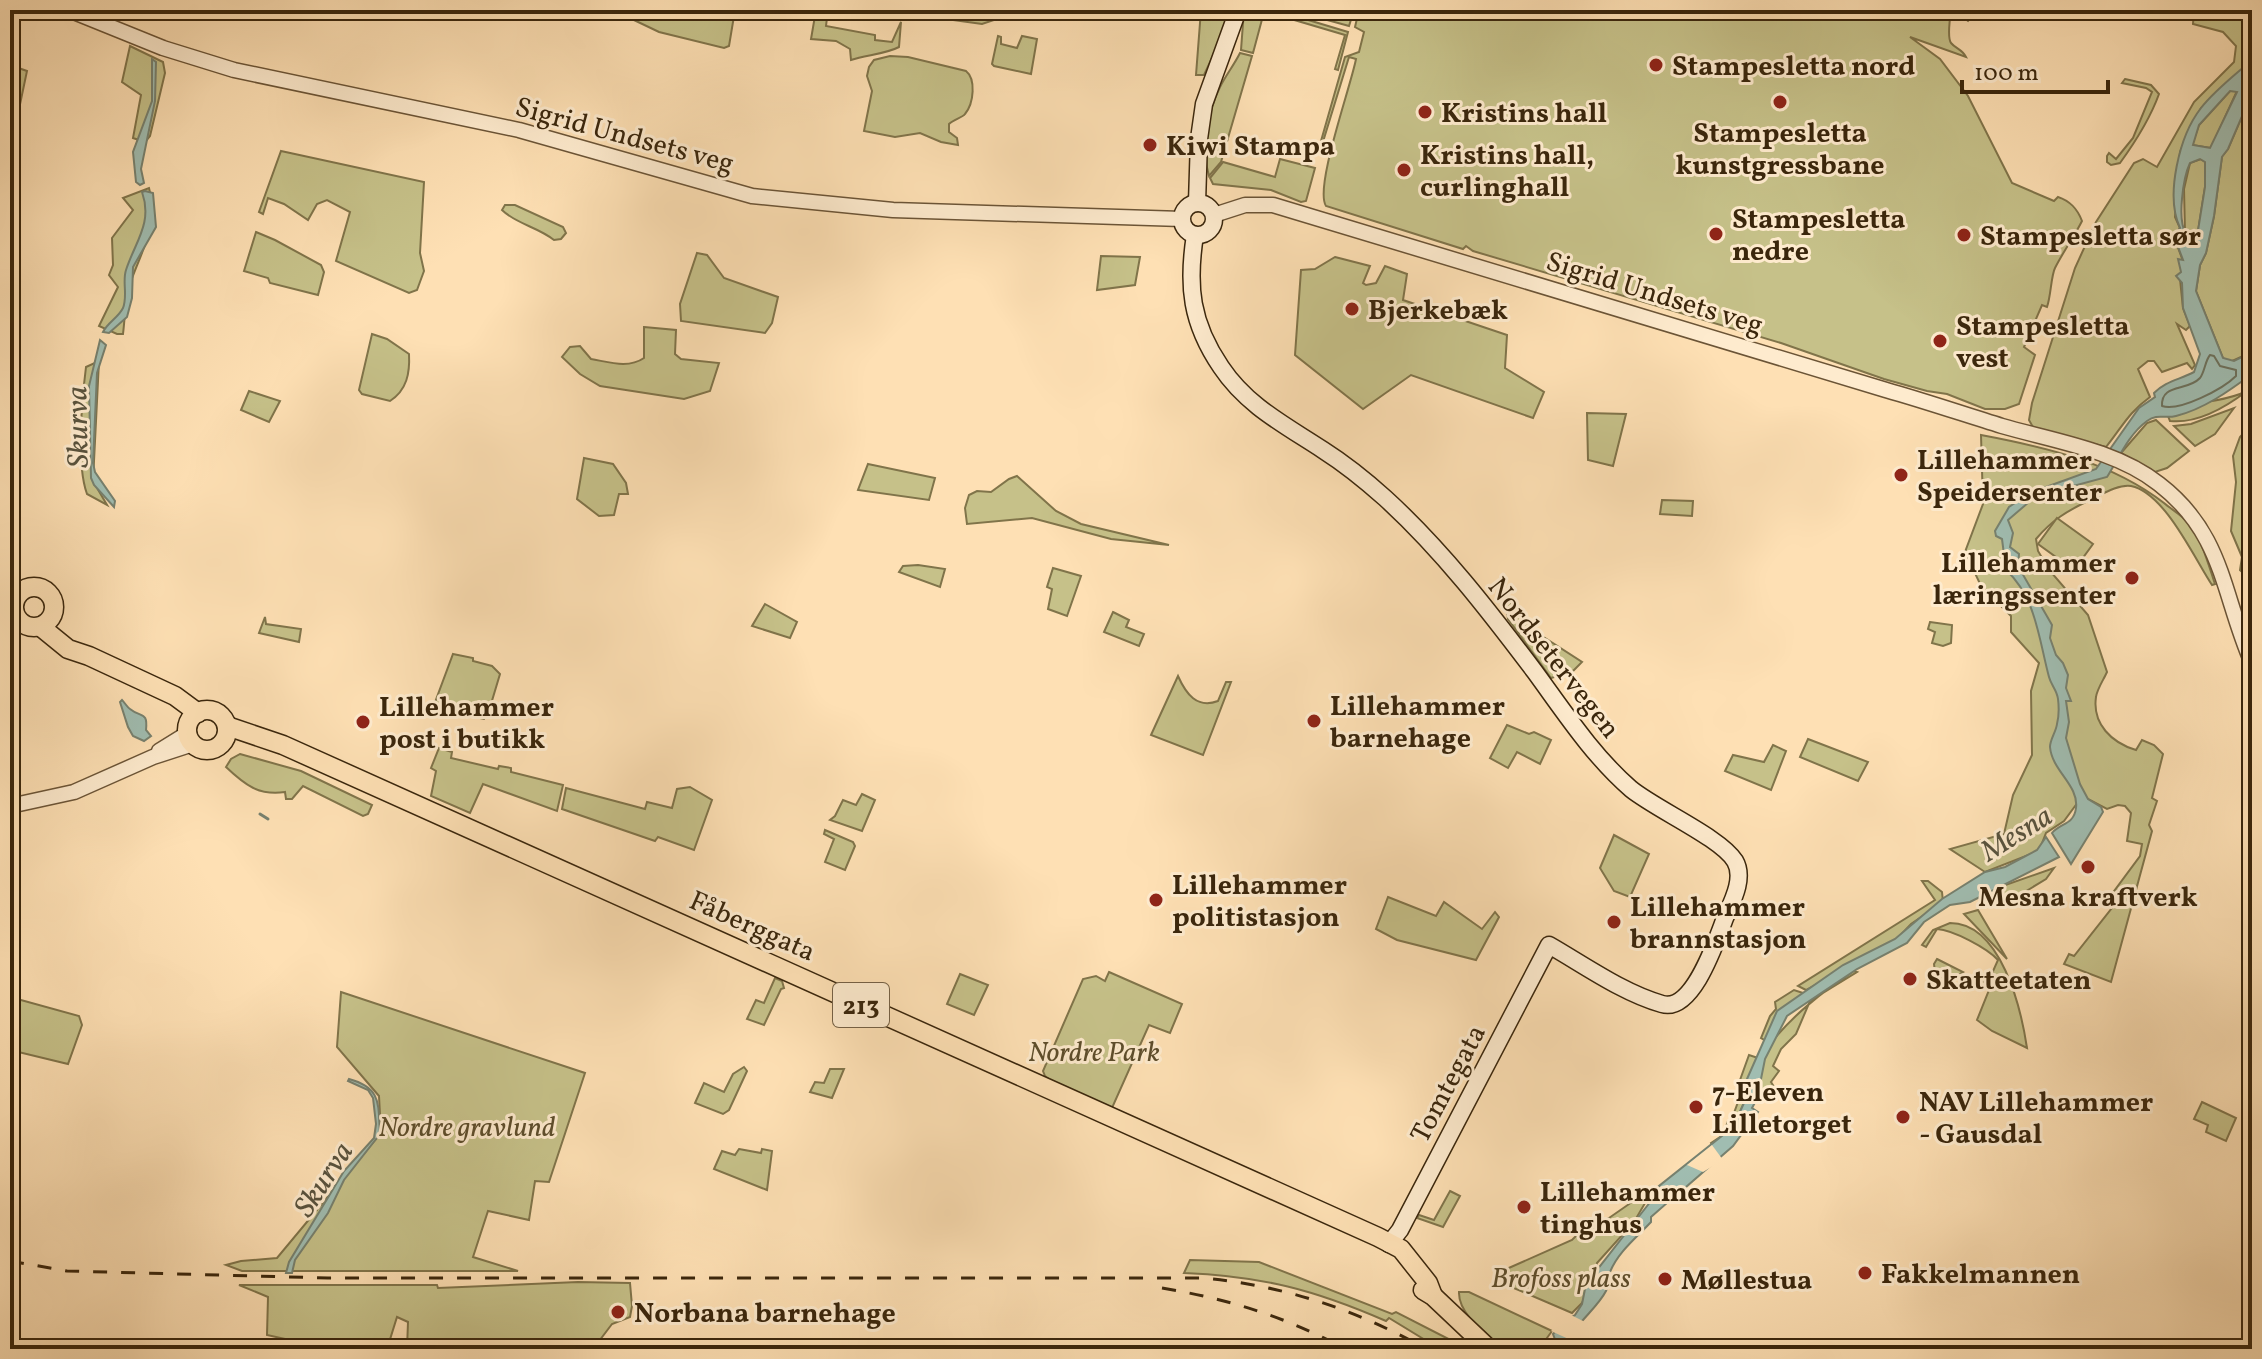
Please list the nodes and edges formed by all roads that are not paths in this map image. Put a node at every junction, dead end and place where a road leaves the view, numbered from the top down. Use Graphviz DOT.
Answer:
graph roads {
  1 [pos="69,10"];
  2 [pos="1238,10"];
  3 [pos="1197,203"];
  4 [pos="1214,215"];
  5 [pos="1182,219"];
  6 [pos="1195,235"];
  7 [pos="14,597"];
  8 [pos="47,622"];
  9 [pos="2252,663"];
  10 [pos="192,728"];
  11 [pos="226,732"];
  12 [pos="10,806"];
  13 [pos="1549,945"];
  14 [pos="1389,1244"];
  15 [pos="1489,1349"];
  1 -- 5 [label="street, Sigrid Undsets veg"];
  2 -- 3 [label="main road"];
  3 -- 4 [label="main road"];
  3 -- 5 [label="main road"];
  4 -- 6 [label="main road"];
  4 -- 9 [label="street, Sigrid Undsets veg"];
  5 -- 6 [label="main road"];
  6 -- 13 [label="main road, Nordsetervegen"];
  7 -- 8 [label="main road, 213"];
  7 -- 8 [label="main road, 213"];
  8 -- 10 [label="main road, 213"];
  10 -- 11 [label="main road, 213"];
  10 -- 11 [label="main road, 213"];
  10 -- 12 [label="street"];
  11 -- 14 [label="main road, Fåberggata / 213"];
  13 -- 14 [label="main road, Tomtegata"];
  14 -- 15 [label="main road"];
}
